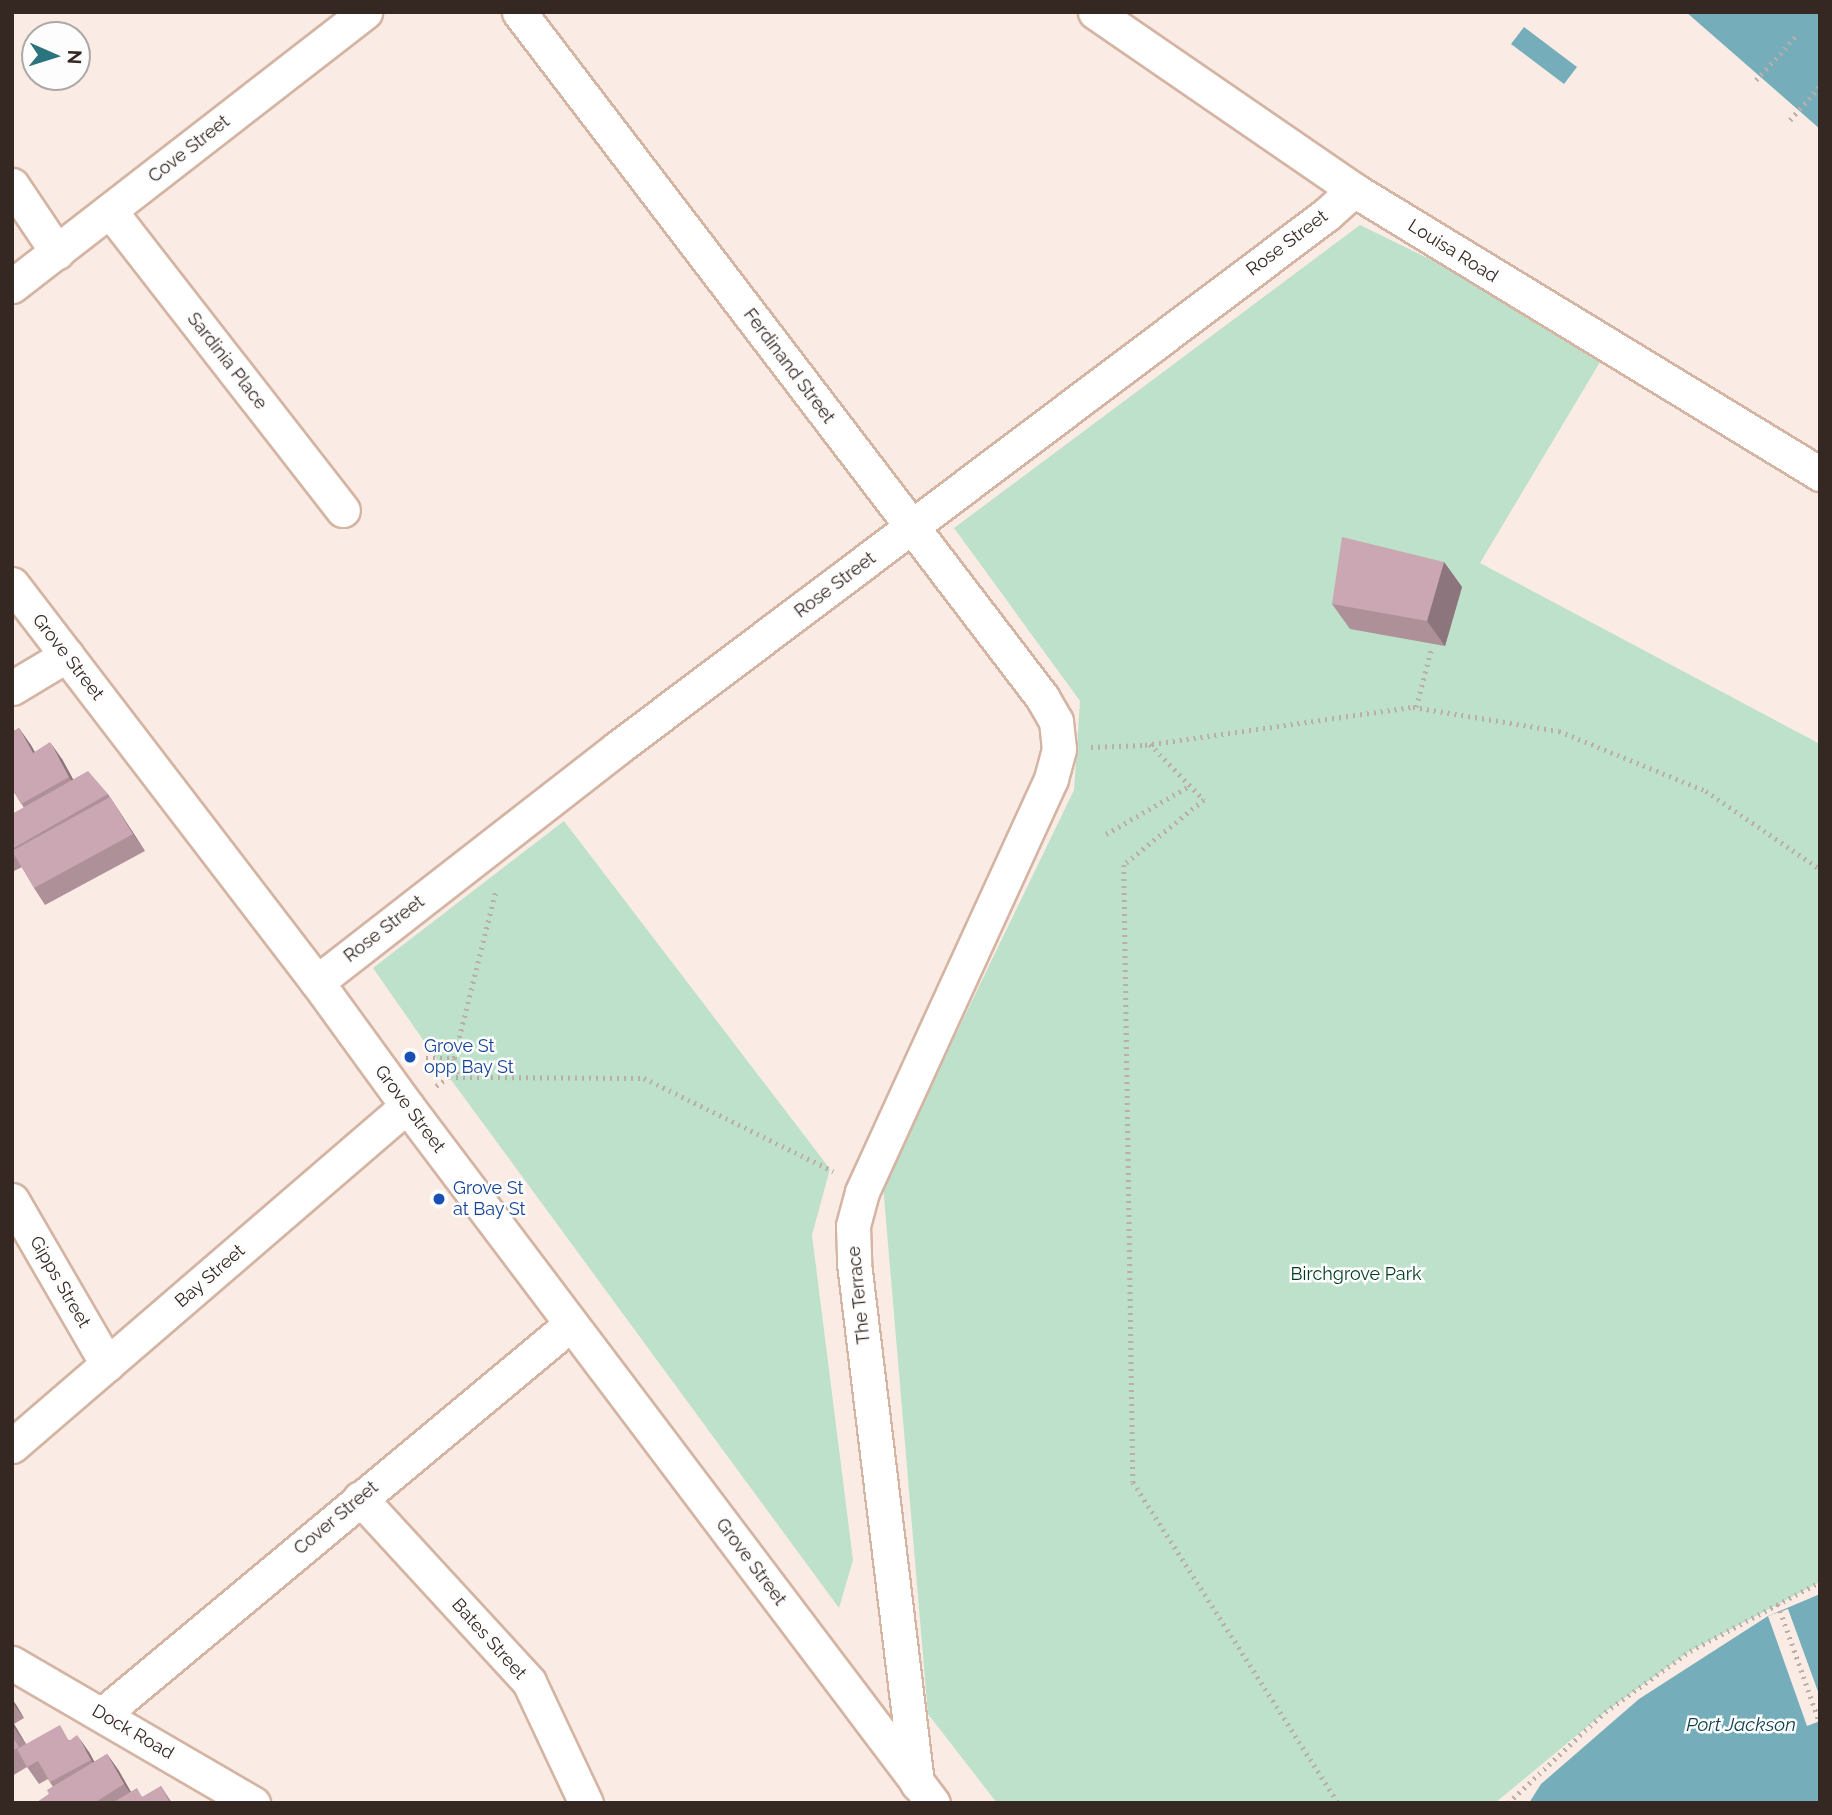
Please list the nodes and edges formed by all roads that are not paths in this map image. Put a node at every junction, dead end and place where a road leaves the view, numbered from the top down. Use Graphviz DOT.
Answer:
graph roads {
  1 [pos="365,12"];
  2 [pos="519,12"];
  3 [pos="1096,12"];
  4 [pos="12,185"];
  5 [pos="1354,190"];
  6 [pos="110,211"];
  7 [pos="57,252"];
  8 [pos="12,285"];
  9 [pos="1820,474"];
  10 [pos="343,510"];
  11 [pos="912,528"];
  12 [pos="12,584"];
  13 [pos="67,655"];
  14 [pos="12,688"];
  15 [pos="1057,735"];
  16 [pos="317,982"];
  17 [pos="407,1106"];
  18 [pos="12,1200"];
  19 [pos="571,1324"];
  20 [pos="107,1364"];
  21 [pos="12,1446"];
  22 [pos="360,1497"];
  23 [pos="12,1663"];
  24 [pos="103,1714"];
  25 [pos="925,1793"];
  26 [pos="253,1803"];
  27 [pos="586,1803"];
  1 -- 6 [label="street, Cove Street"];
  2 -- 11 [label="street, Ferdinand Street"];
  3 -- 5 [label="street, Louisa Road"];
  4 -- 7 [label="street"];
  5 -- 9 [label="street, Louisa Road"];
  5 -- 11 [label="street, Rose Street"];
  6 -- 7 [label="street, Cove Street"];
  6 -- 10 [label="street, Sardinia Place"];
  7 -- 8 [label="street, Cove Street"];
  11 -- 15 [label="street, Ferdinand Street"];
  11 -- 16 [label="street, Rose Street"];
  12 -- 13 [label="street, Grove Street"];
  13 -- 14 [label="street"];
  13 -- 16 [label="street, Grove Street"];
  15 -- 25 [label="street, The Terrace"];
  16 -- 17 [label="street, Grove Street"];
  17 -- 19 [label="street, Grove Street"];
  17 -- 20 [label="street, Bay Street"];
  18 -- 20 [label="street, Gipps Street"];
  19 -- 22 [label="street, Cover Street"];
  19 -- 25 [label="street, Grove Street"];
  20 -- 21 [label="street, Bay Street"];
  22 -- 24 [label="street, Cover Street"];
  22 -- 27 [label="street, Bates Street"];
  23 -- 24 [label="street, Dock Road"];
  24 -- 26 [label="street, Dock Road"];
}
